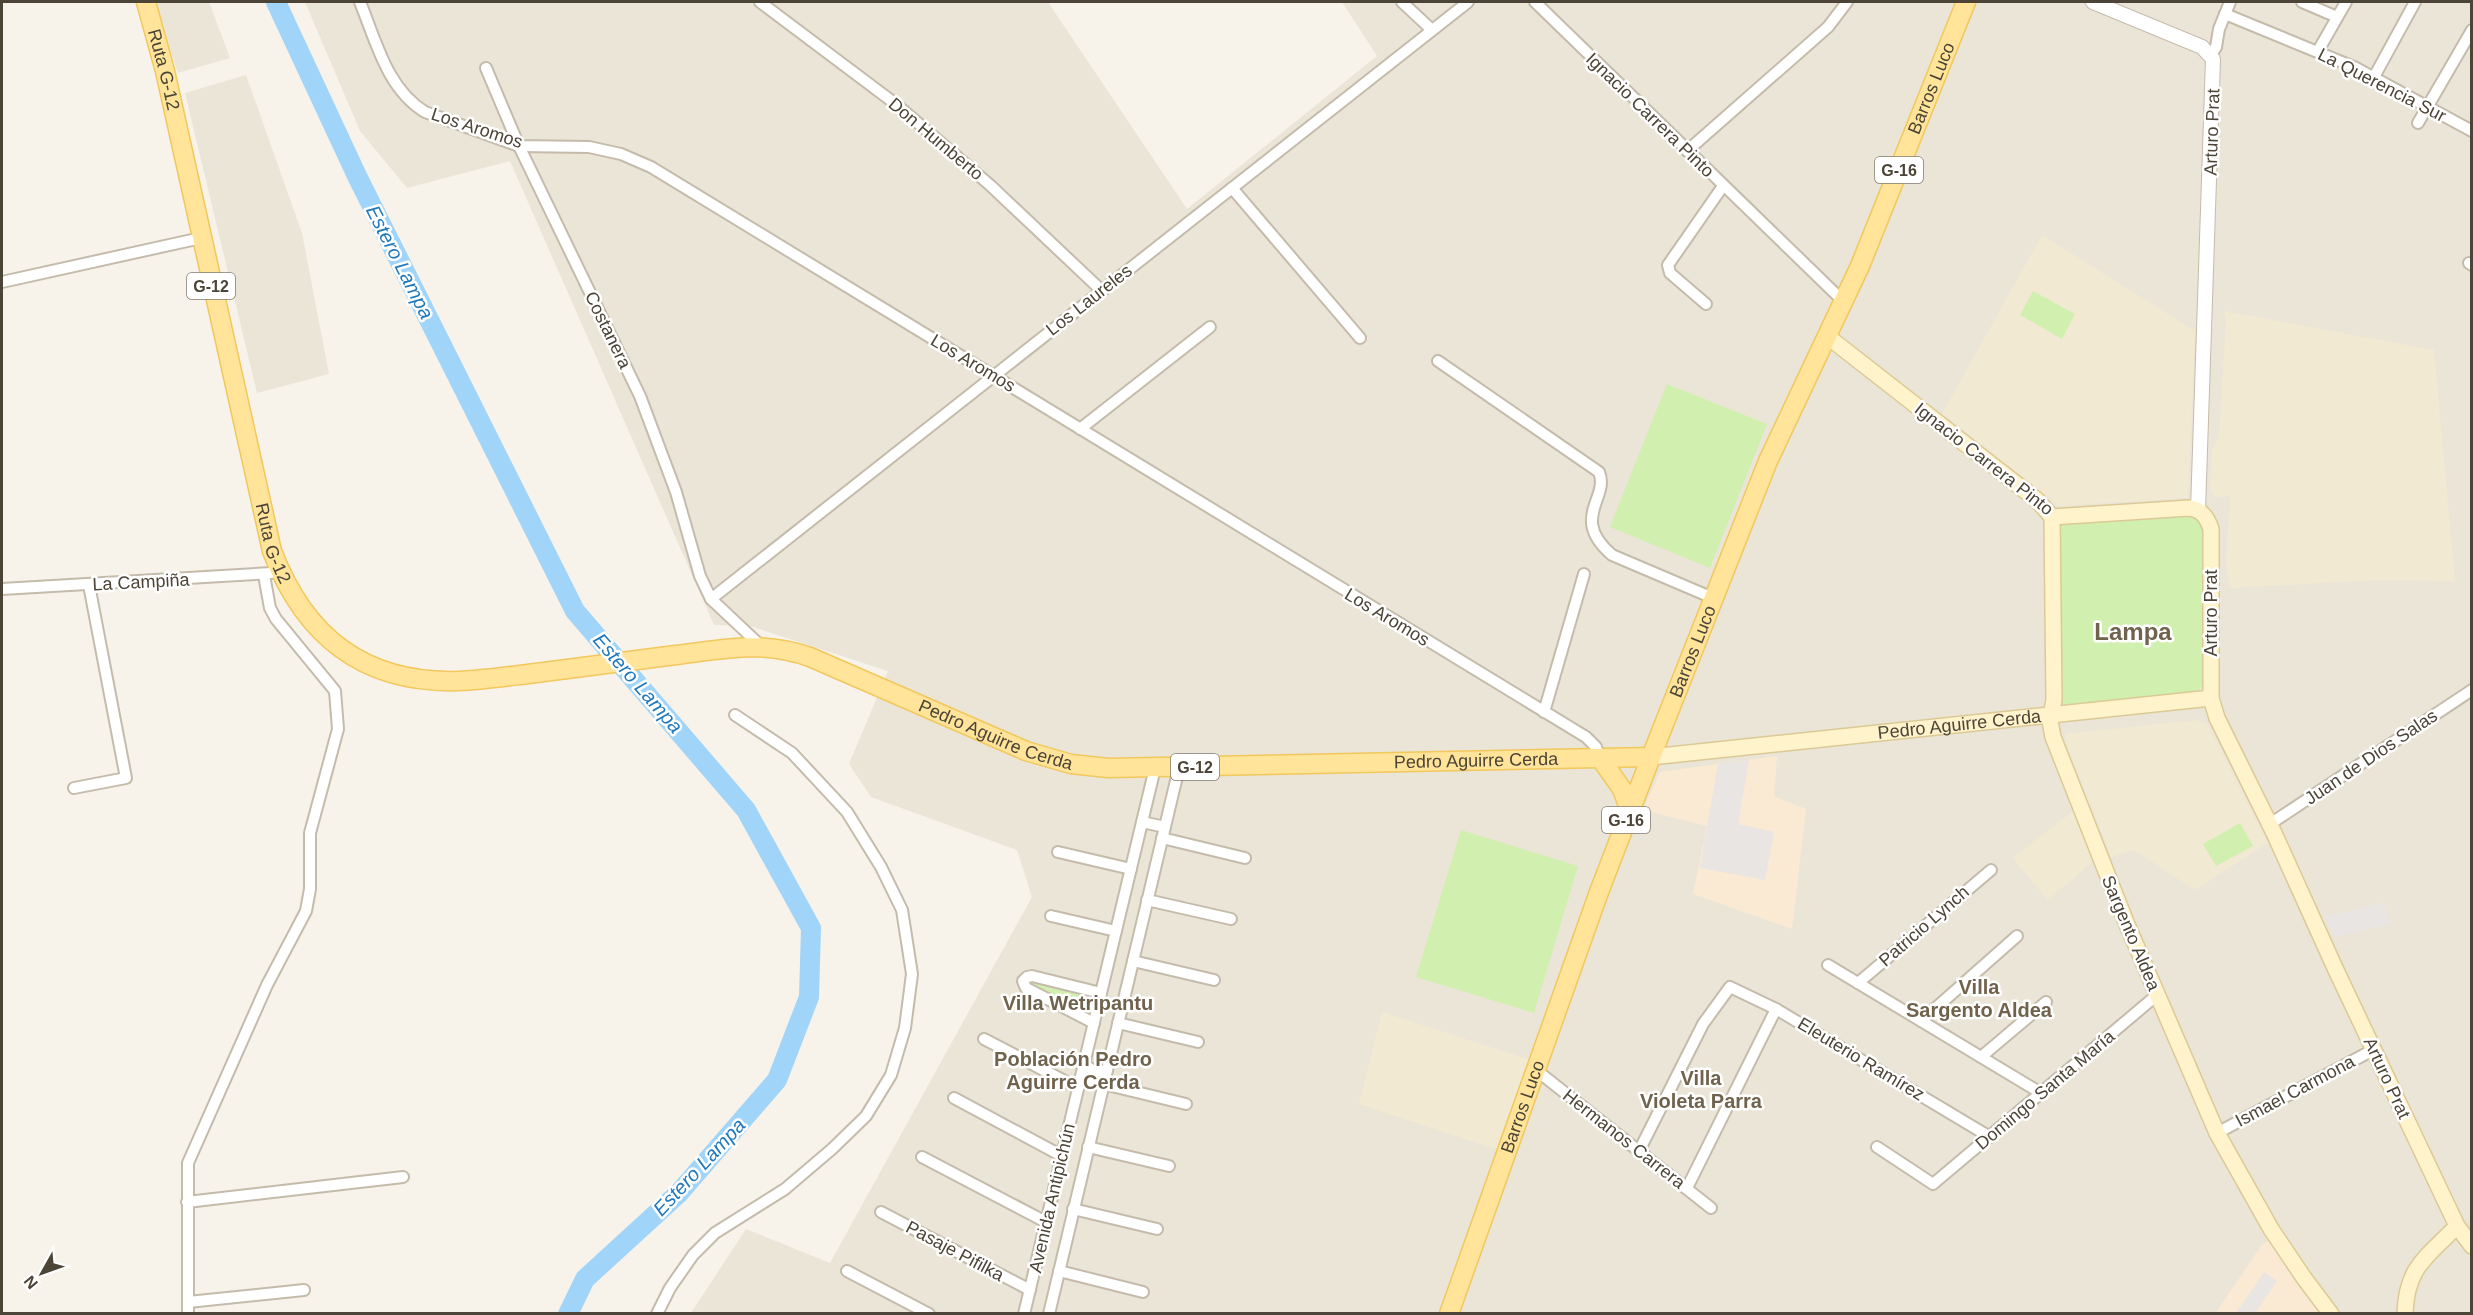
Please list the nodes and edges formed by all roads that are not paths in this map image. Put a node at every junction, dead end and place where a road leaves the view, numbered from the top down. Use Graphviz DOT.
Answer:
graph roads {
  1 [pos="146,2"];
  2 [pos="360,2"];
  3 [pos="760,2"];
  4 [pos="1402,2"];
  5 [pos="1468,2"];
  6 [pos="1535,2"];
  7 [pos="1847,2"];
  8 [pos="1966,2"];
  9 [pos="2093,2"];
  10 [pos="2230,2"];
  11 [pos="2302,2"];
  12 [pos="2346,2"];
  13 [pos="2415,2"];
  14 [pos="2225,14"];
  15 [pos="2337,18"];
  16 [pos="1432,30"];
  17 [pos="2472,30"];
  18 [pos="2318,51"];
  19 [pos="2211,55"];
  20 [pos="486,68"];
  21 [pos="2374,77"];
  22 [pos="2428,107"];
  23 [pos="2418,123"];
  24 [pos="2472,131"];
  25 [pos="519,146"];
  26 [pos="1687,152"];
  27 [pos="1723,186"];
  28 [pos="1236,192"];
  29 [pos="201,238"];
  30 [pos="2,282"];
  31 [pos="1101,291"];
  32 [pos="1844,302"];
  33 [pos="1706,304"];
  34 [pos="1210,327"];
  35 [pos="1827,336"];
  36 [pos="1360,338"];
  37 [pos="1438,362"];
  38 [pos="994,376"];
  39 [pos="1080,429"];
  40 [pos="2198,510"];
  41 [pos="2052,517"];
  42 [pos="272,573"];
  43 [pos="1584,574"];
  44 [pos="89,585"];
  45 [pos="2,589"];
  46 [pos="1713,598"];
  47 [pos="711,599"];
  48 [pos="761,646"];
  49 [pos="2472,690"];
  50 [pos="2211,698"];
  51 [pos="1544,712"];
  52 [pos="735,715"];
  53 [pos="2050,716"];
  54 [pos="1651,757"];
  55 [pos="1600,758"];
  56 [pos="1155,768"];
  57 [pos="1179,768"];
  58 [pos="74,788"];
  59 [pos="1630,811"];
  60 [pos="1142,822"];
  61 [pos="2270,824"];
  62 [pos="1165,827"];
  63 [pos="1162,838"];
  64 [pos="1058,852"];
  65 [pos="1245,858"];
  66 [pos="1131,869"];
  67 [pos="1990,870"];
  68 [pos="1147,900"];
  69 [pos="1051,916"];
  70 [pos="1231,919"];
  71 [pos="1116,932"];
  72 [pos="2017,936"];
  73 [pos="1133,961"];
  74 [pos="1828,965"];
  75 [pos="1214,980"];
  76 [pos="1858,983"];
  77 [pos="1101,993"];
  78 [pos="2157,995"];
  79 [pos="2046,1002"];
  80 [pos="1776,1009"];
  81 [pos="1921,1021"];
  82 [pos="1094,1023"];
  83 [pos="1118,1023"];
  84 [pos="984,1039"];
  85 [pos="1198,1042"];
  86 [pos="2373,1050"];
  87 [pos="1981,1057"];
  88 [pos="1084,1064"];
  89 [pos="1107,1070"];
  90 [pos="1536,1070"];
  91 [pos="1079,1086"];
  92 [pos="1103,1086"];
  93 [pos="2041,1093"];
  94 [pos="954,1098"];
  95 [pos="1186,1104"];
  96 [pos="2217,1133"];
  97 [pos="1990,1137"];
  98 [pos="1088,1147"];
  99 [pos="1877,1147"];
  100 [pos="1639,1151"];
  101 [pos="1062,1156"];
  102 [pos="922,1157"];
  103 [pos="1169,1166"];
  104 [pos="403,1177"];
  105 [pos="1687,1188"];
  106 [pos="187,1202"];
  107 [pos="1712,1208"];
  108 [pos="1073,1209"];
  109 [pos="881,1212"];
  110 [pos="1046,1222"];
  111 [pos="2457,1226"];
  112 [pos="1157,1229"];
  113 [pos="2472,1246"];
  114 [pos="847,1272"];
  115 [pos="1059,1272"];
  116 [pos="304,1290"];
  117 [pos="1030,1290"];
  118 [pos="1143,1292"];
  119 [pos="188,1308"];
  120 [pos="657,1314"];
  121 [pos="929,1314"];
  122 [pos="1024,1314"];
  123 [pos="1049,1314"];
  124 [pos="1449,1314"];
  125 [pos="2331,1314"];
  126 [pos="2405,1314"];
  1 -- 29 [label="main road, Ruta G-12 / G-12"];
  2 -- 25 [label="street, Los Aromos"];
  3 -- 31 [label="street, Don Humberto"];
  4 -- 16 [label="street"];
  5 -- 16 [label="street, Los Laureles"];
  6 -- 26 [label="street, Ignacio Carrera Pinto"];
  7 -- 26 [label="street"];
  8 -- 32 [label="main road, Barros Luco / G-16"];
  9 -- 19 [label="street"];
  10 -- 14 [label="street"];
  11 -- 15 [label="street"];
  12 -- 15 [label="street"];
  13 -- 21 [label="street"];
  14 -- 18 [label="street, La Querencia Sur"];
  14 -- 19 [label="street"];
  15 -- 18 [label="street"];
  16 -- 28 [label="street, Los Laureles"];
  17 -- 22 [label="street"];
  18 -- 21 [label="street, La Querencia Sur"];
  19 -- 40 [label="street, Arturo Prat"];
  20 -- 25 [label="street, Costanera"];
  21 -- 22 [label="street, La Querencia Sur"];
  22 -- 23 [label="street"];
  22 -- 24 [label="street, La Querencia Sur"];
  25 -- 38 [label="street, Los Aromos"];
  25 -- 47 [label="street, Costanera"];
  26 -- 27 [label="street, Ignacio Carrera Pinto"];
  27 -- 32 [label="street, Ignacio Carrera Pinto"];
  27 -- 33 [label="street"];
  28 -- 31 [label="street, Los Laureles"];
  28 -- 36 [label="street"];
  29 -- 30 [label="street"];
  29 -- 42 [label="main road, Ruta G-12 / G-12"];
  31 -- 38 [label="street, Los Laureles"];
  32 -- 35 [label="main road, Barros Luco / G-16"];
  34 -- 39 [label="street"];
  35 -- 41 [label="main road, Ignacio Carrera Pinto"];
  35 -- 46 [label="main road, Barros Luco / G-16"];
  37 -- 46 [label="street"];
  38 -- 39 [label="street, Los Aromos"];
  38 -- 47 [label="street, Los Laureles"];
  39 -- 51 [label="street, Los Aromos"];
  40 -- 41 [label="main road, Ignacio Carrera Pinto"];
  40 -- 50 [label="main road, Arturo Prat"];
  41 -- 53 [label="main road, Sargento Aldea"];
  42 -- 44 [label="street, La Campiña"];
  42 -- 48 [label="main road, Ruta G-12 / G-12"];
  42 -- 106 [label="street"];
  43 -- 51 [label="street"];
  44 -- 45 [label="street, La Campiña"];
  44 -- 58 [label="street"];
  46 -- 54 [label="main road, Barros Luco / G-16"];
  47 -- 48 [label="street"];
  48 -- 56 [label="main road, Pedro Aguirre Cerda / G-12"];
  49 -- 61 [label="street, Juan de Dios Salas"];
  50 -- 53 [label="main road, Pedro Aguirre Cerda"];
  50 -- 61 [label="main road, Arturo Prat"];
  51 -- 55 [label="street, Los Aromos"];
  52 -- 120 [label="street"];
  53 -- 54 [label="main road, Pedro Aguirre Cerda"];
  53 -- 78 [label="main road, Sargento Aldea"];
  54 -- 55 [label="main road, Pedro Aguirre Cerda / G-12"];
  54 -- 59 [label="main road, Barros Luco / G-16"];
  55 -- 57 [label="main road, Pedro Aguirre Cerda / G-12"];
  55 -- 59 [label="main road"];
  56 -- 57 [label="main road, Pedro Aguirre Cerda / G-12"];
  56 -- 60 [label="street, Avenida Antipichún"];
  57 -- 62 [label="street, Avenida Antipichún"];
  59 -- 90 [label="main road, Barros Luco / G-16"];
  60 -- 62 [label="street"];
  60 -- 66 [label="street, Avenida Antipichún"];
  61 -- 86 [label="main road, Arturo Prat"];
  62 -- 63 [label="street, Avenida Antipichún"];
  63 -- 65 [label="street"];
  63 -- 68 [label="street, Avenida Antipichún"];
  64 -- 66 [label="street"];
  66 -- 71 [label="street, Avenida Antipichún"];
  67 -- 76 [label="street, Patricio Lynch"];
  68 -- 70 [label="street"];
  68 -- 73 [label="street, Avenida Antipichún"];
  69 -- 71 [label="street"];
  71 -- 77 [label="street, Avenida Antipichún"];
  72 -- 81 [label="street"];
  73 -- 75 [label="street"];
  73 -- 83 [label="street, Avenida Antipichún"];
  74 -- 76 [label="street"];
  76 -- 81 [label="street"];
  77 -- 82 [label="street, Avenida Antipichún"];
  77 -- 82 [label="street"];
  78 -- 93 [label="street, Domingo Santa María"];
  78 -- 96 [label="main road, Sargento Aldea"];
  79 -- 87 [label="street"];
  80 -- 97 [label="street, Eleuterio Ramírez"];
  80 -- 100 [label="street, Eleuterio Ramírez"];
  80 -- 105 [label="street"];
  81 -- 87 [label="street"];
  82 -- 88 [label="street, Avenida Antipichún"];
  83 -- 85 [label="street"];
  83 -- 89 [label="street, Avenida Antipichún"];
  84 -- 91 [label="street"];
  86 -- 96 [label="street, Ismael Carmona"];
  86 -- 111 [label="main road, Arturo Prat"];
  87 -- 93 [label="street"];
  88 -- 89 [label="street"];
  88 -- 91 [label="street, Avenida Antipichún"];
  89 -- 92 [label="street, Avenida Antipichún"];
  90 -- 100 [label="street, Hermanos Carrera"];
  90 -- 124 [label="main road, Barros Luco / G-16"];
  91 -- 92 [label="street"];
  91 -- 101 [label="street, Avenida Antipichún"];
  92 -- 95 [label="street"];
  92 -- 98 [label="street, Avenida Antipichún"];
  93 -- 97 [label="street, Domingo Santa María"];
  94 -- 101 [label="street"];
  96 -- 125 [label="main road, Sargento Aldea"];
  97 -- 99 [label="street, Domingo Santa María"];
  98 -- 103 [label="street"];
  98 -- 108 [label="street, Avenida Antipichún"];
  100 -- 105 [label="street, Hermanos Carrera"];
  101 -- 110 [label="street, Avenida Antipichún"];
  102 -- 110 [label="street"];
  104 -- 106 [label="street"];
  105 -- 107 [label="street, Hermanos Carrera"];
  106 -- 119 [label="street"];
  108 -- 112 [label="street"];
  108 -- 115 [label="street, Avenida Antipichún"];
  109 -- 117 [label="street, Pasaje Pifilka"];
  110 -- 117 [label="street, Avenida Antipichún"];
  111 -- 113 [label="main road, Arturo Prat"];
  111 -- 126 [label="main road"];
  114 -- 121 [label="street"];
  115 -- 118 [label="street"];
  115 -- 123 [label="street, Avenida Antipichún"];
  116 -- 119 [label="street"];
  117 -- 122 [label="street, Avenida Antipichún"];
}
